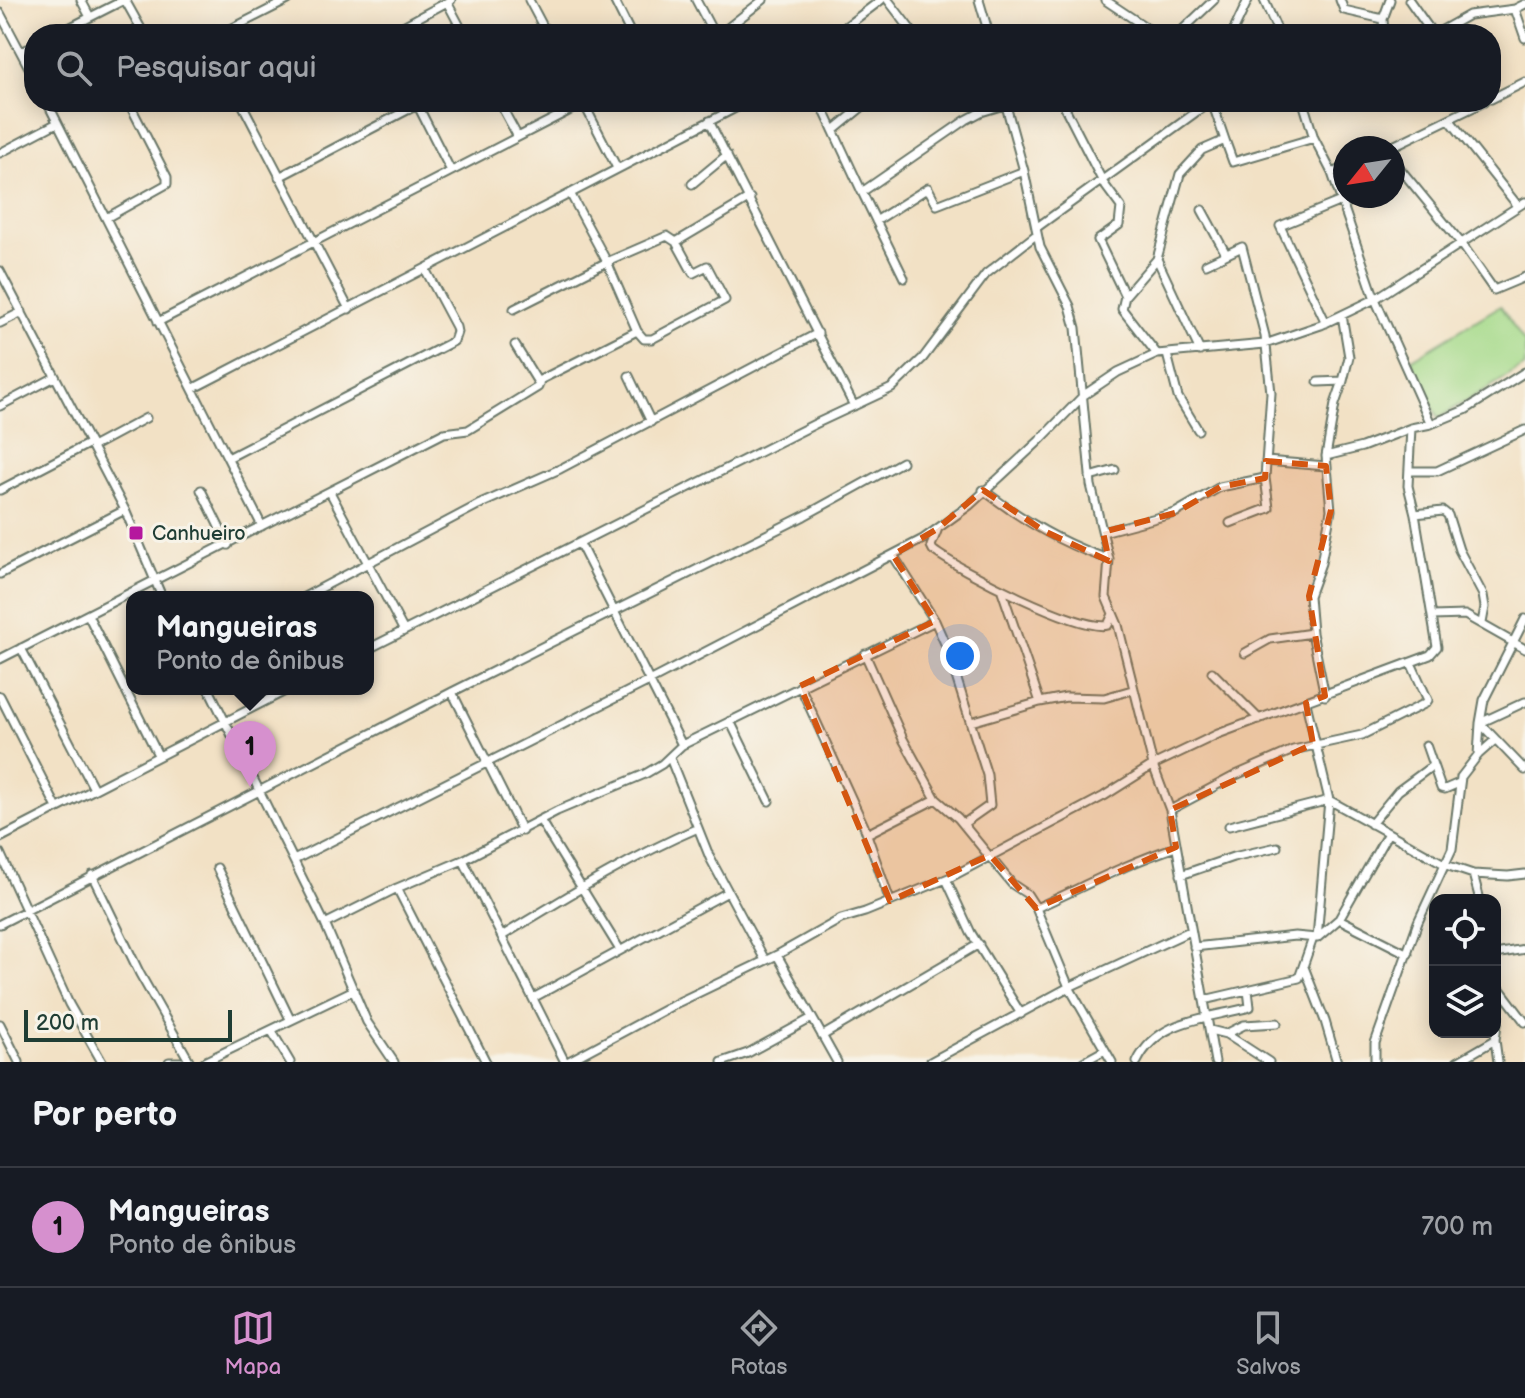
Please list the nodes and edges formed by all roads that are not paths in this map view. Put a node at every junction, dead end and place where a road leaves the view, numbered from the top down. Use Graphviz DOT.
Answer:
graph roads {
  1 [pos="81,0"];
  2 [pos="124,0"];
  3 [pos="288,0"];
  4 [pos="529,0"];
  5 [pos="614,0"];
  6 [pos="696,0"];
  7 [pos="763,0"];
  8 [pos="888,0"];
  9 [pos="979,0"];
  10 [pos="1105,0"];
  11 [pos="1214,0"];
  12 [pos="1248,0"];
  13 [pos="1264,0"];
  14 [pos="1340,0"];
  15 [pos="1390,0"];
  16 [pos="1409,0"];
  17 [pos="449,1"];
  18 [pos="879,1"];
  19 [pos="1525,4"];
  20 [pos="1515,9"];
  21 [pos="0,13"];
  22 [pos="90,17"];
  23 [pos="1383,19"];
  24 [pos="76,24"];
  25 [pos="138,24"];
  26 [pos="241,24"];
  27 [pos="406,24"];
  28 [pos="459,24"];
  29 [pos="542,24"];
  30 [pos="626,24"];
  31 [pos="711,24"];
  32 [pos="731,24"];
  33 [pos="849,24"];
  34 [pos="906,24"];
  35 [pos="986,24"];
  36 [pos="1141,24"];
  37 [pos="1189,24"];
  38 [pos="1237,24"];
  39 [pos="1275,24"];
  40 [pos="1383,24"];
  41 [pos="1427,24"];
  42 [pos="1452,24"];
  43 [pos="1525,38"];
  44 [pos="24,51"];
  45 [pos="21,52"];
  46 [pos="24,58"];
  47 [pos="1525,82"];
  48 [pos="1501,94"];
  49 [pos="52,112"];
  50 [pos="134,112"];
  51 [pos="246,112"];
  52 [pos="399,112"];
  53 [pos="421,112"];
  54 [pos="504,112"];
  55 [pos="565,112"];
  56 [pos="589,112"];
  57 [pos="727,112"];
  58 [pos="825,112"];
  59 [pos="856,112"];
  60 [pos="986,112"];
  61 [pos="1010,112"];
  62 [pos="1067,112"];
  63 [pos="1197,112"];
  64 [pos="1215,112"];
  65 [pos="1306,112"];
  66 [pos="1463,112"];
  67 [pos="1449,119"];
  68 [pos="709,121"];
  69 [pos="57,123"];
  70 [pos="834,130"];
  71 [pos="518,137"];
  72 [pos="1314,138"];
  73 [pos="1225,140"];
  74 [pos="1405,140"];
  75 [pos="0,153"];
  76 [pos="727,155"];
  77 [pos="617,168"];
  78 [pos="451,171"];
  79 [pos="1024,171"];
  80 [pos="1332,173"];
  81 [pos="1405,175"];
  82 [pos="1333,176"];
  83 [pos="279,177"];
  84 [pos="1103,180"];
  85 [pos="692,184"];
  86 [pos="862,192"];
  87 [pos="571,195"];
  88 [pos="750,198"];
  89 [pos="1333,204"];
  90 [pos="1522,206"];
  91 [pos="1343,208"];
  92 [pos="1202,210"];
  93 [pos="106,218"];
  94 [pos="876,221"];
  95 [pos="1036,231"];
  96 [pos="314,240"];
  97 [pos="676,242"];
  98 [pos="1461,243"];
  99 [pos="1226,254"];
  100 [pos="1157,259"];
  101 [pos="607,262"];
  102 [pos="1206,264"];
  103 [pos="425,269"];
  104 [pos="0,271"];
  105 [pos="1525,277"];
  106 [pos="904,278"];
  107 [pos="1125,296"];
  108 [pos="1375,299"];
  109 [pos="349,309"];
  110 [pos="514,309"];
  111 [pos="22,312"];
  112 [pos="1342,315"];
  113 [pos="158,322"];
  114 [pos="0,323"];
  115 [pos="1326,323"];
  116 [pos="637,331"];
  117 [pos="818,333"];
  118 [pos="1265,344"];
  119 [pos="515,345"];
  120 [pos="1200,351"];
  121 [pos="1157,354"];
  122 [pos="1167,354"];
  123 [pos="1525,372"];
  124 [pos="629,376"];
  125 [pos="55,377"];
  126 [pos="1343,381"];
  127 [pos="1318,382"];
  128 [pos="539,384"];
  129 [pos="194,388"];
  130 [pos="1084,395"];
  131 [pos="0,406"];
  132 [pos="854,406"];
  133 [pos="146,418"];
  134 [pos="651,422"];
  135 [pos="1431,424"];
  136 [pos="1411,428"];
  137 [pos="1198,430"];
  138 [pos="1525,430"];
  139 [pos="91,445"];
  140 [pos="1326,456"];
  141 [pos="228,458"];
  142 [pos="1266,461"];
  143 [pos="902,462"];
  144 [pos="1326,466"];
  145 [pos="1115,470"];
  146 [pos="1410,471"];
  147 [pos="1090,477"];
  148 [pos="1265,478"];
  149 [pos="0,490"];
  150 [pos="201,490"];
  151 [pos="983,490"];
  152 [pos="330,492"];
  153 [pos="125,510"];
  154 [pos="1415,514"];
  155 [pos="1230,523"];
  156 [pos="262,526"];
  157 [pos="937,529"];
  158 [pos="1103,532"];
  159 [pos="580,544"];
  160 [pos="228,545"];
  161 [pos="893,555"];
  162 [pos="1109,559"];
  163 [pos="369,564"];
  164 [pos="0,574"];
  165 [pos="153,581"];
  166 [pos="134,591"];
  167 [pos="159,591"];
  168 [pos="316,591"];
  169 [pos="1002,591"];
  170 [pos="126,595"];
  171 [pos="613,611"];
  172 [pos="1113,614"];
  173 [pos="88,615"];
  174 [pos="1432,616"];
  175 [pos="1525,619"];
  176 [pos="935,621"];
  177 [pos="1482,623"];
  178 [pos="404,631"];
  179 [pos="1312,633"];
  180 [pos="1513,642"];
  181 [pos="374,646"];
  182 [pos="21,648"];
  183 [pos="1525,649"];
  184 [pos="1245,653"];
  185 [pos="865,654"];
  186 [pos="0,659"];
  187 [pos="1411,663"];
  188 [pos="1212,672"];
  189 [pos="649,681"];
  190 [pos="800,686"];
  191 [pos="1132,690"];
  192 [pos="126,691"];
  193 [pos="452,692"];
  194 [pos="128,695"];
  195 [pos="212,695"];
  196 [pos="277,695"];
  197 [pos="0,696"];
  198 [pos="1325,696"];
  199 [pos="1040,702"];
  200 [pos="1525,702"];
  201 [pos="1306,703"];
  202 [pos="1259,719"];
  203 [pos="226,721"];
  204 [pos="730,721"];
  205 [pos="971,722"];
  206 [pos="1480,723"];
  207 [pos="1495,740"];
  208 [pos="1313,744"];
  209 [pos="682,745"];
  210 [pos="1426,745"];
  211 [pos="158,755"];
  212 [pos="1478,755"];
  213 [pos="670,758"];
  214 [pos="487,762"];
  215 [pos="1153,765"];
  216 [pos="1432,766"];
  217 [pos="1525,770"];
  218 [pos="1459,783"];
  219 [pos="94,789"];
  220 [pos="259,791"];
  221 [pos="936,799"];
  222 [pos="1329,800"];
  223 [pos="769,801"];
  224 [pos="57,808"];
  225 [pos="1170,810"];
  226 [pos="540,820"];
  227 [pos="963,824"];
  228 [pos="1371,824"];
  229 [pos="1229,826"];
  230 [pos="698,828"];
  231 [pos="522,831"];
  232 [pos="1388,833"];
  233 [pos="867,834"];
  234 [pos="0,838"];
  235 [pos="1176,847"];
  236 [pos="1277,847"];
  237 [pos="0,853"];
  238 [pos="989,856"];
  239 [pos="294,860"];
  240 [pos="463,860"];
  241 [pos="1446,865"];
  242 [pos="217,868"];
  243 [pos="1473,874"];
  244 [pos="1525,874"];
  245 [pos="92,875"];
  246 [pos="1181,875"];
  247 [pos="946,879"];
  248 [pos="583,886"];
  249 [pos="397,888"];
  250 [pos="728,892"];
  251 [pos="1478,894"];
  252 [pos="890,901"];
  253 [pos="1036,908"];
  254 [pos="28,910"];
  255 [pos="1339,919"];
  256 [pos="0,924"];
  257 [pos="325,924"];
  258 [pos="1190,931"];
  259 [pos="502,936"];
  260 [pos="1315,938"];
  261 [pos="979,944"];
  262 [pos="1194,947"];
  263 [pos="1525,949"];
  264 [pos="620,950"];
  265 [pos="1501,953"];
  266 [pos="1408,954"];
  267 [pos="777,955"];
  268 [pos="765,960"];
  269 [pos="1304,967"];
  270 [pos="1069,987"];
  271 [pos="354,990"];
  272 [pos="1248,990"];
  273 [pos="1501,991"];
  274 [pos="533,998"];
  275 [pos="1204,1000"];
  276 [pos="1021,1014"];
  277 [pos="812,1018"];
  278 [pos="290,1019"];
  279 [pos="1207,1019"];
  280 [pos="1525,1022"];
  281 [pos="1277,1023"];
  282 [pos="0,1024"];
  283 [pos="271,1030"];
  284 [pos="1210,1030"];
  285 [pos="1226,1034"];
  286 [pos="822,1036"];
  287 [pos="1495,1040"];
  288 [pos="1105,1050"];
  289 [pos="19,1062"];
  290 [pos="102,1062"];
  291 [pos="169,1062"];
  292 [pos="181,1062"];
  293 [pos="190,1062"];
  294 [pos="204,1062"];
  295 [pos="290,1062"];
  296 [pos="394,1062"];
  297 [pos="486,1062"];
  298 [pos="566,1062"];
  299 [pos="722,1062"];
  300 [pos="837,1062"];
  301 [pos="930,1062"];
  302 [pos="1083,1062"];
  303 [pos="1112,1062"];
  304 [pos="1137,1062"];
  305 [pos="1215,1062"];
  306 [pos="1269,1062"];
  307 [pos="1337,1062"];
  308 [pos="1375,1062"];
  309 [pos="1457,1062"];
  310 [pos="1498,1062"];
  1 -- 22 [label="street"];
  2 -- 22 [label="street"];
  2 -- 25 [label="street"];
  3 -- 26 [label="street"];
  4 -- 29 [label="street"];
  5 -- 30 [label="street"];
  6 -- 31 [label="street"];
  7 -- 32 [label="street"];
  8 -- 34 [label="street"];
  9 -- 35 [label="street"];
  10 -- 36 [label="street"];
  11 -- 37 [label="street"];
  12 -- 38 [label="street"];
  13 -- 39 [label="street"];
  14 -- 23 [label="street"];
  15 -- 23 [label="street"];
  16 -- 41 [label="street"];
  17 -- 27 [label="street"];
  17 -- 28 [label="street"];
  18 -- 33 [label="street"];
  19 -- 20 [label="street"];
  20 -- 42 [label="street"];
  20 -- 43 [label="street"];
  21 -- 45 [label="street"];
  22 -- 24 [label="street"];
  23 -- 40 [label="street"];
  44 -- 45 [label="street"];
  45 -- 46 [label="street"];
  47 -- 48 [label="street"];
  49 -- 69 [label="street"];
  50 -- 93 [label="street"];
  51 -- 83 [label="street"];
  52 -- 83 [label="street"];
  53 -- 78 [label="street"];
  54 -- 71 [label="street"];
  55 -- 71 [label="street"];
  56 -- 77 [label="street"];
  57 -- 68 [label="street"];
  58 -- 70 [label="street"];
  59 -- 70 [label="street"];
  60 -- 86 [label="street"];
  61 -- 79 [label="street"];
  62 -- 84 [label="street"];
  63 -- 84 [label="street"];
  64 -- 73 [label="street"];
  65 -- 72 [label="street"];
  66 -- 67 [label="street"];
  67 -- 74 [label="street"];
  67 -- 90 [label="street"];
  68 -- 76 [label="street"];
  68 -- 77 [label="street"];
  69 -- 75 [label="street"];
  69 -- 93 [label="street"];
  70 -- 86 [label="street"];
  71 -- 78 [label="street"];
  72 -- 73 [label="street"];
  72 -- 80 [label="street"];
  73 -- 100 [label="street"];
  76 -- 85 [label="street"];
  76 -- 88 [label="street"];
  77 -- 87 [label="street"];
  78 -- 96 [label="street"];
  79 -- 94 [label="street"];
  79 -- 95 [label="street"];
  80 -- 82 [label="street"];
  81 -- 98 [label="street"];
  83 -- 96 [label="street"];
  84 -- 95 [label="street"];
  84 -- 107 [label="street"];
  86 -- 94 [label="street"];
  87 -- 101 [label="street"];
  87 -- 103 [label="street"];
  88 -- 97 [label="street"];
  88 -- 117 [label="street"];
  89 -- 115 [label="street"];
  90 -- 98 [label="street"];
  91 -- 108 [label="street"];
  92 -- 99 [label="street"];
  93 -- 113 [label="street"];
  94 -- 106 [label="street"];
  95 -- 130 [label="street"];
  95 -- 132 [label="street"];
  96 -- 109 [label="street"];
  96 -- 113 [label="street"];
  97 -- 101 [label="street"];
  97 -- 116 [label="street"];
  98 -- 105 [label="street"];
  98 -- 108 [label="street"];
  99 -- 102 [label="street"];
  99 -- 118 [label="street"];
  100 -- 107 [label="street"];
  100 -- 120 [label="street"];
  101 -- 110 [label="street"];
  101 -- 116 [label="street"];
  103 -- 109 [label="street"];
  103 -- 141 [label="street"];
  104 -- 111 [label="street"];
  107 -- 121 [label="street"];
  108 -- 112 [label="street"];
  108 -- 135 [label="street"];
  109 -- 129 [label="street"];
  111 -- 114 [label="street"];
  111 -- 125 [label="street"];
  112 -- 115 [label="street"];
  112 -- 126 [label="street"];
  113 -- 129 [label="street"];
  115 -- 118 [label="street"];
  116 -- 128 [label="street"];
  117 -- 132 [label="street"];
  117 -- 134 [label="street"];
  118 -- 120 [label="street"];
  118 -- 142 [label="street"];
  119 -- 128 [label="street"];
  120 -- 122 [label="street"];
  121 -- 122 [label="street"];
  121 -- 130 [label="street"];
  122 -- 137 [label="street"];
  123 -- 135 [label="street"];
  124 -- 134 [label="street"];
  125 -- 131 [label="street"];
  125 -- 139 [label="street"];
  126 -- 127 [label="street"];
  126 -- 140 [label="street"];
  128 -- 152 [label="street"];
  129 -- 141 [label="street"];
  130 -- 147 [label="street"];
  130 -- 151 [label="street"];
  132 -- 159 [label="street"];
  133 -- 139 [label="street"];
  134 -- 163 [label="street"];
  135 -- 136 [label="street"];
  136 -- 140 [label="street"];
  136 -- 146 [label="street"];
  138 -- 146 [label="street"];
  139 -- 149 [label="street"];
  139 -- 153 [label="street"];
  140 -- 144 [label="street"];
  141 -- 156 [label="street"];
  142 -- 144 [label="street"];
  142 -- 148 [label="street"];
  143 -- 171 [label="street"];
  144 -- 179 [label="street"];
  145 -- 147 [label="street"];
  146 -- 154 [label="street"];
  147 -- 158 [label="street"];
  148 -- 155 [label="street"];
  148 -- 158 [label="street"];
  150 -- 160 [label="street"];
  151 -- 157 [label="street"];
  151 -- 162 [label="street"];
  152 -- 156 [label="street"];
  152 -- 163 [label="street"];
  153 -- 164 [label="street"];
  153 -- 165 [label="street"];
  154 -- 174 [label="street"];
  154 -- 177 [label="street"];
  156 -- 160 [label="street"];
  157 -- 161 [label="street"];
  157 -- 169 [label="street"];
  158 -- 162 [label="street"];
  159 -- 171 [label="street"];
  159 -- 178 [label="street"];
  160 -- 165 [label="street"];
  161 -- 176 [label="street"];
  161 -- 189 [label="street"];
  162 -- 172 [label="street"];
  163 -- 168 [label="street"];
  163 -- 178 [label="street"];
  165 -- 166 [label="street"];
  165 -- 167 [label="street"];
  169 -- 172 [label="street"];
  169 -- 199 [label="street"];
  170 -- 173 [label="street"];
  171 -- 189 [label="street"];
  171 -- 193 [label="street"];
  172 -- 191 [label="street"];
  173 -- 182 [label="street"];
  173 -- 192 [label="street"];
  174 -- 177 [label="street"];
  174 -- 187 [label="street"];
  175 -- 180 [label="street"];
  176 -- 185 [label="street"];
  176 -- 205 [label="street"];
  177 -- 180 [label="street"];
  178 -- 181 [label="street"];
  179 -- 184 [label="street"];
  179 -- 198 [label="street"];
  180 -- 183 [label="street"];
  180 -- 206 [label="street"];
  182 -- 186 [label="street"];
  182 -- 219 [label="street"];
  185 -- 190 [label="street"];
  185 -- 221 [label="street"];
  187 -- 198 [label="street"];
  187 -- 208 [label="street"];
  188 -- 202 [label="street"];
  189 -- 209 [label="street"];
  189 -- 214 [label="street"];
  190 -- 204 [label="street"];
  190 -- 233 [label="street"];
  191 -- 199 [label="street"];
  191 -- 215 [label="street"];
  193 -- 214 [label="street"];
  193 -- 220 [label="street"];
  194 -- 211 [label="street"];
  195 -- 203 [label="street"];
  196 -- 203 [label="street"];
  197 -- 224 [label="street"];
  198 -- 201 [label="street"];
  199 -- 205 [label="street"];
  200 -- 206 [label="street"];
  201 -- 202 [label="street"];
  201 -- 208 [label="street"];
  202 -- 215 [label="street"];
  203 -- 211 [label="street"];
  203 -- 220 [label="street"];
  204 -- 209 [label="street"];
  204 -- 223 [label="street"];
  205 -- 227 [label="street"];
  206 -- 207 [label="street"];
  206 -- 212 [label="street"];
  207 -- 212 [label="street"];
  207 -- 217 [label="street"];
  208 -- 222 [label="street"];
  208 -- 225 [label="street"];
  209 -- 213 [label="street"];
  210 -- 216 [label="street"];
  211 -- 219 [label="street"];
  212 -- 218 [label="street"];
  213 -- 226 [label="street"];
  213 -- 230 [label="street"];
  214 -- 231 [label="street"];
  214 -- 239 [label="street"];
  215 -- 225 [label="street"];
  215 -- 238 [label="street"];
  216 -- 218 [label="street"];
  216 -- 228 [label="street"];
  218 -- 241 [label="street"];
  219 -- 224 [label="street"];
  220 -- 239 [label="street"];
  220 -- 245 [label="street"];
  221 -- 227 [label="street"];
  221 -- 233 [label="street"];
  222 -- 228 [label="street"];
  222 -- 229 [label="street"];
  222 -- 260 [label="street"];
  224 -- 234 [label="street"];
  225 -- 235 [label="street"];
  226 -- 231 [label="street"];
  226 -- 248 [label="street"];
  227 -- 238 [label="street"];
  228 -- 232 [label="street"];
  230 -- 248 [label="street"];
  230 -- 250 [label="street"];
  231 -- 240 [label="street"];
  232 -- 241 [label="street"];
  232 -- 255 [label="street"];
  233 -- 252 [label="street"];
  235 -- 246 [label="street"];
  235 -- 253 [label="street"];
  236 -- 246 [label="street"];
  237 -- 254 [label="street"];
  238 -- 247 [label="street"];
  238 -- 253 [label="street"];
  239 -- 257 [label="street"];
  240 -- 249 [label="street"];
  240 -- 259 [label="street"];
  241 -- 243 [label="street"];
  241 -- 266 [label="street"];
  242 -- 278 [label="street"];
  243 -- 244 [label="street"];
  243 -- 251 [label="street"];
  245 -- 254 [label="street"];
  245 -- 293 [label="street"];
  246 -- 258 [label="street"];
  247 -- 252 [label="street"];
  247 -- 261 [label="street"];
  248 -- 259 [label="street"];
  248 -- 264 [label="street"];
  249 -- 257 [label="street"];
  249 -- 297 [label="street"];
  250 -- 264 [label="street"];
  250 -- 268 [label="street"];
  252 -- 267 [label="street"];
  253 -- 270 [label="street"];
  254 -- 256 [label="street"];
  254 -- 290 [label="street"];
  255 -- 260 [label="street"];
  255 -- 266 [label="street"];
  257 -- 271 [label="street"];
  258 -- 262 [label="street"];
  258 -- 270 [label="street"];
  259 -- 274 [label="street"];
  260 -- 262 [label="street"];
  260 -- 269 [label="street"];
  261 -- 276 [label="street"];
  261 -- 286 [label="street"];
  262 -- 275 [label="street"];
  263 -- 265 [label="street"];
  264 -- 274 [label="street"];
  266 -- 308 [label="street"];
  267 -- 268 [label="street"];
  267 -- 277 [label="street"];
  268 -- 298 [label="street"];
  269 -- 272 [label="street"];
  269 -- 307 [label="street"];
  270 -- 276 [label="street"];
  270 -- 288 [label="street"];
  271 -- 278 [label="street"];
  271 -- 296 [label="street"];
  272 -- 275 [label="street"];
  272 -- 279 [label="street"];
  273 -- 280 [label="street"];
  274 -- 298 [label="street"];
  275 -- 279 [label="street"];
  276 -- 301 [label="street"];
  277 -- 286 [label="street"];
  277 -- 299 [label="street"];
  278 -- 283 [label="street"];
  279 -- 284 [label="street"];
  279 -- 304 [label="street"];
  281 -- 285 [label="street"];
  282 -- 289 [label="street"];
  283 -- 294 [label="street"];
  283 -- 295 [label="street"];
  284 -- 285 [label="street"];
  284 -- 305 [label="street"];
  285 -- 306 [label="street"];
  286 -- 300 [label="street"];
  287 -- 309 [label="street"];
  287 -- 310 [label="street"];
  288 -- 302 [label="street"];
  288 -- 303 [label="street"];
  291 -- 292 [label="street"];
}
